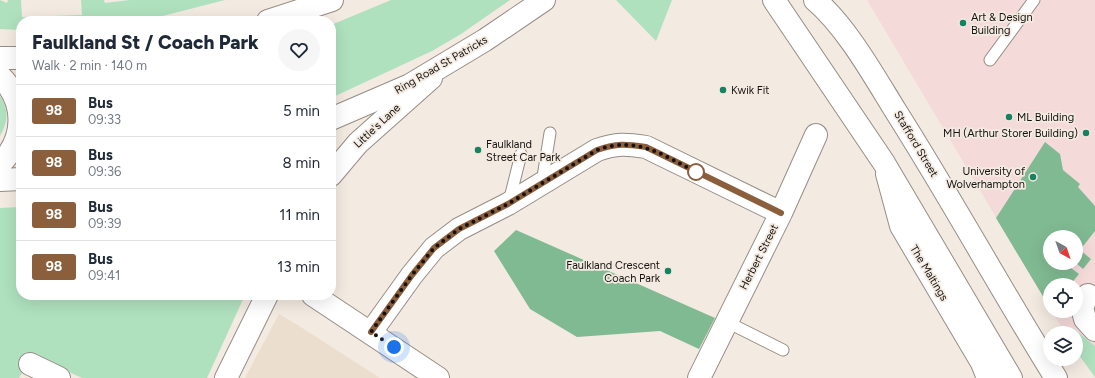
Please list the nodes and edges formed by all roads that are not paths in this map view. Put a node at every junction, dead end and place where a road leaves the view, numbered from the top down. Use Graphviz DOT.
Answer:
graph roads {
  1 [pos="332,0"];
  2 [pos="544,0"];
  3 [pos="763,0"];
  4 [pos="774,0"];
  5 [pos="1034,0"];
  6 [pos="821,3"];
  7 [pos="283,16"];
  8 [pos="790,24"];
  9 [pos="0,58"];
  10 [pos="16,58"];
  11 [pos="990,60"];
  12 [pos="445,65"];
  13 [pos="0,76"];
  14 [pos="16,99"];
  15 [pos="336,117"];
  16 [pos="550,133"];
  17 [pos="816,135"];
  18 [pos="16,142"];
  19 [pos="521,154"];
  20 [pos="884,163"];
  21 [pos="0,164"];
  22 [pos="336,169"];
  23 [pos="16,179"];
  24 [pos="0,180"];
  25 [pos="542,182"];
  26 [pos="508,204"];
  27 [pos="781,213"];
  28 [pos="1092,291"];
  29 [pos="265,300"];
  30 [pos="321,300"];
  31 [pos="727,322"];
  32 [pos="1095,330"];
  33 [pos="371,332"];
  34 [pos="783,350"];
  35 [pos="30,364"];
  36 [pos="59,378"];
  37 [pos="226,378"];
  38 [pos="438,378"];
  39 [pos="699,378"];
  40 [pos="988,378"];
  41 [pos="1011,378"];
  42 [pos="1056,378"];
  1 -- 7 [label="main road"];
  2 -- 12 [label="main road, Ring Road St Patricks"];
  3 -- 8 [label="main road"];
  4 -- 8 [label="main road"];
  5 -- 11 [label="lane"];
  6 -- 42 [label="main road, Stafford Street"];
  8 -- 20 [label="main road"];
  9 -- 10 [label="main road"];
  12 -- 15 [label="main road, Ring Road St Patricks"];
  12 -- 22 [label="main road, Little's Lane"];
  13 -- 14 [label="main road"];
  16 -- 25 [label="lane"];
  17 -- 27 [label="main road, Herbert Street"];
  18 -- 21 [label="main road"];
  19 -- 26 [label="lane"];
  20 -- 40 [label="main road, The Maltings"];
  20 -- 41 [label="main road"];
  23 -- 24 [label="main road"];
  25 -- 26 [label="main road"];
  25 -- 27 [label="main road"];
  26 -- 33 [label="main road"];
  27 -- 31 [label="main road, Herbert Street"];
  28 -- 32 [label="main road"];
  29 -- 37 [label="main road"];
  30 -- 33 [label="main road"];
  31 -- 34 [label="lane"];
  31 -- 39 [label="main road, Herbert Street"];
  33 -- 38 [label="main road"];
  35 -- 36 [label="main road"];
}
